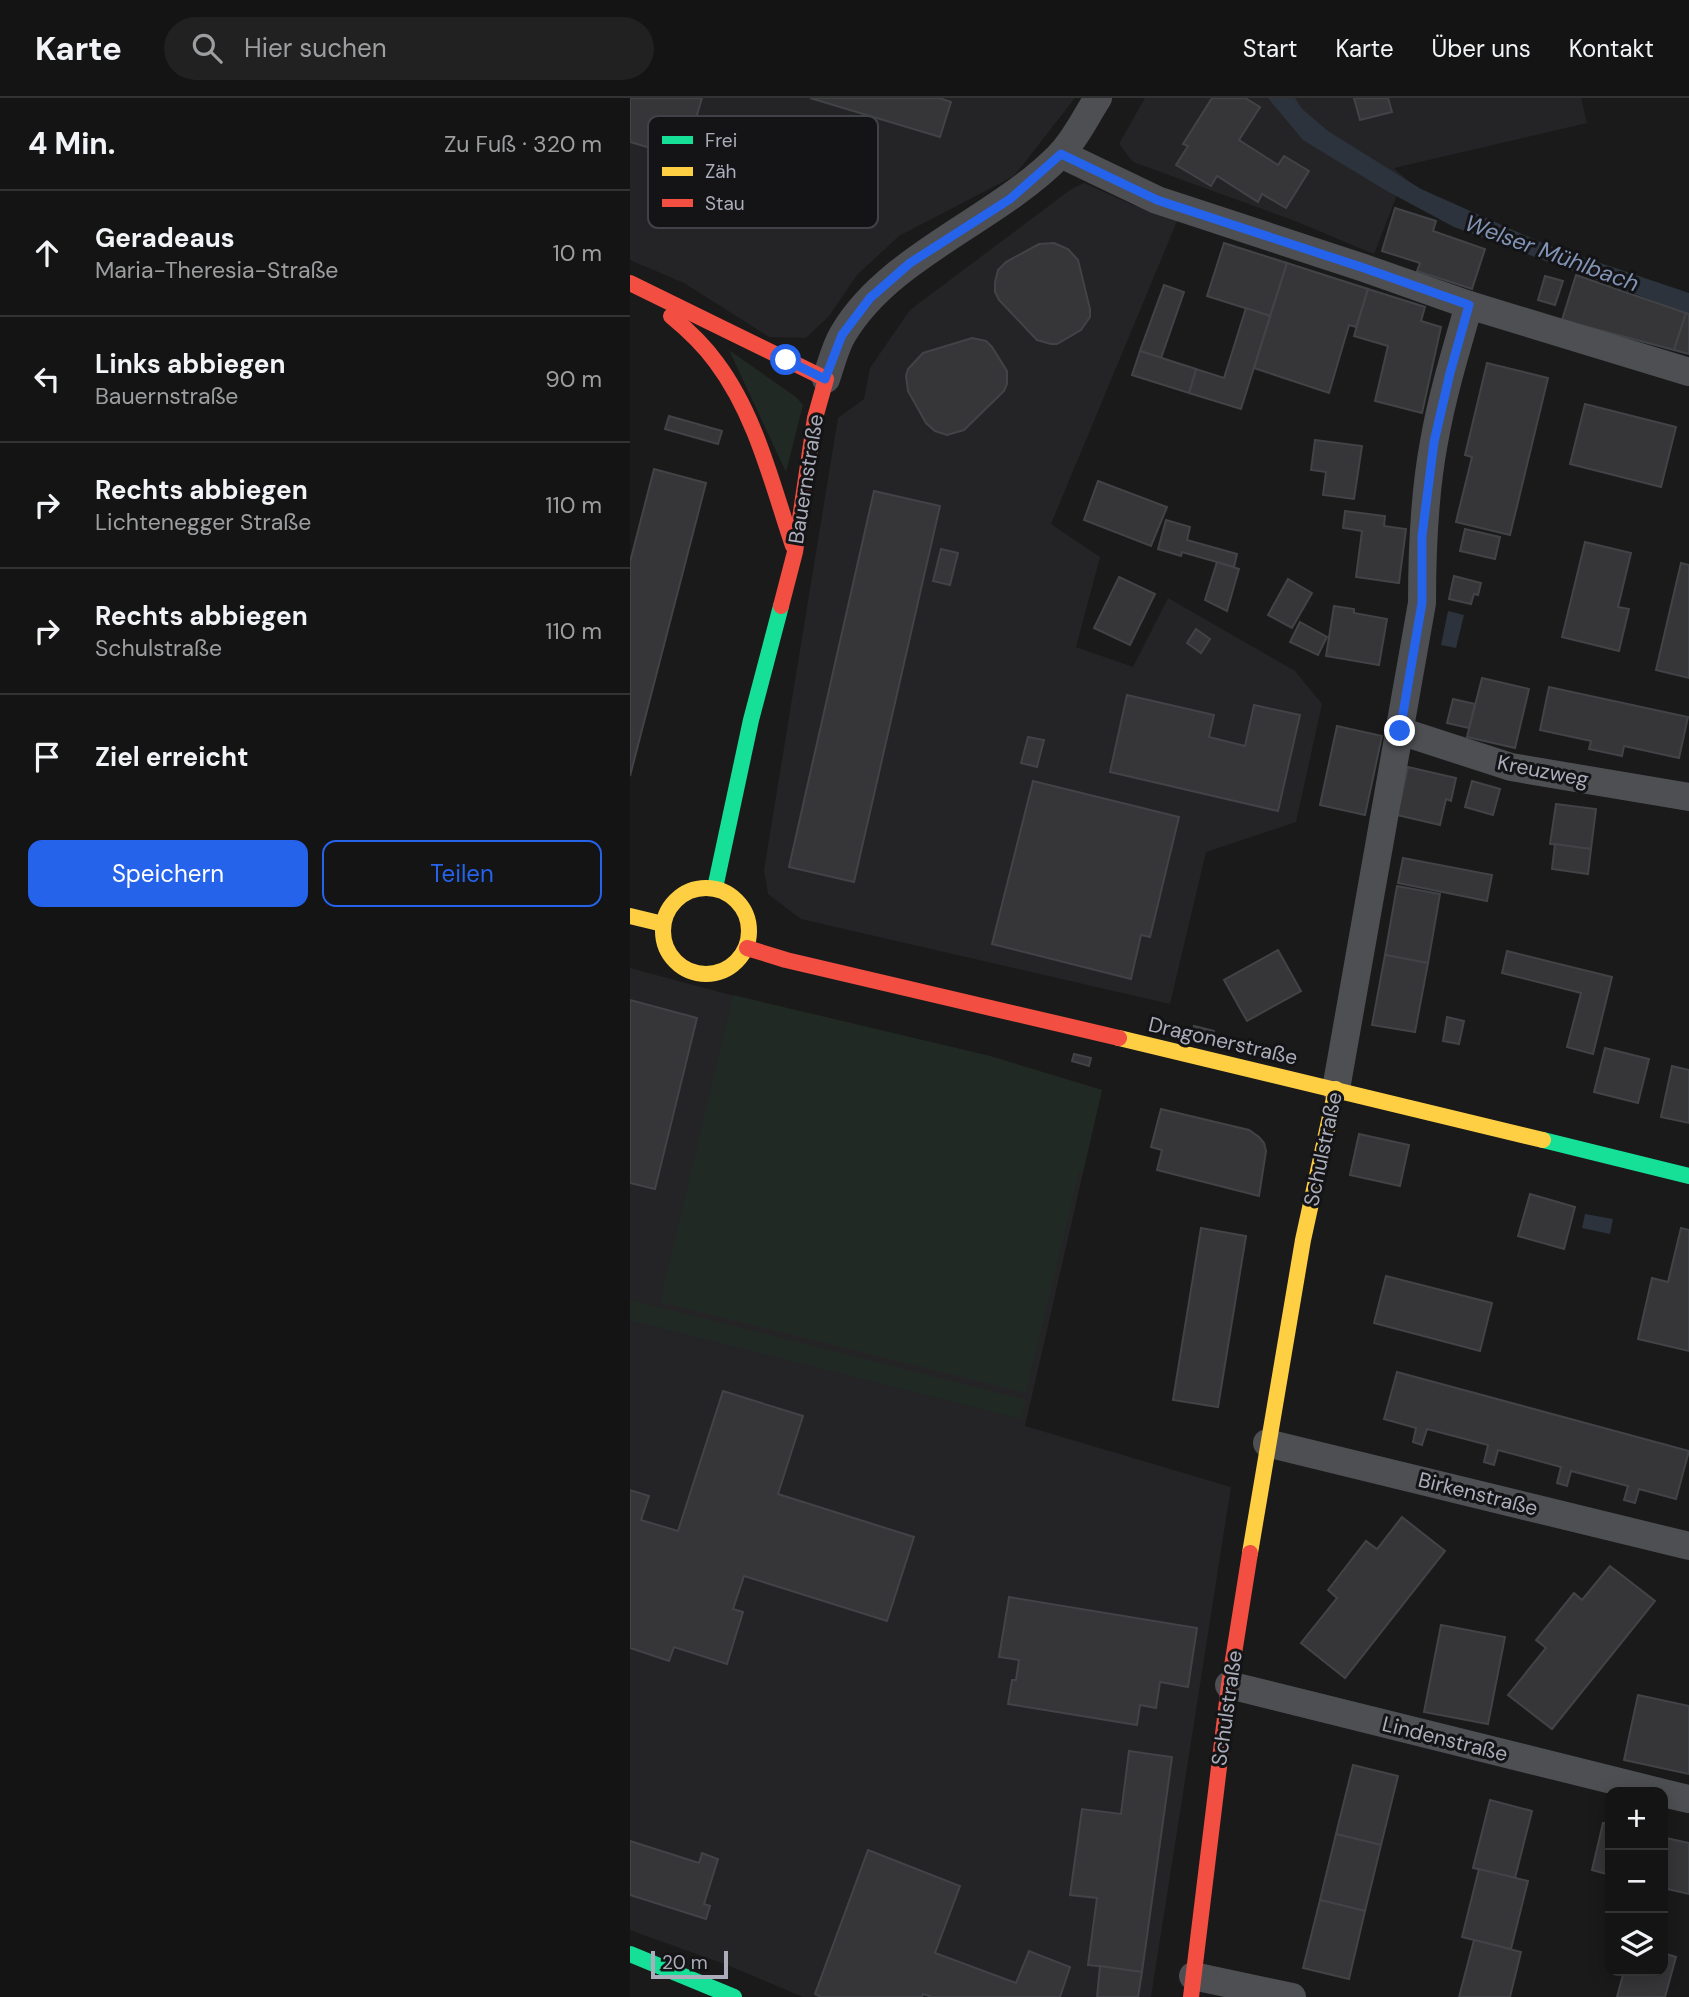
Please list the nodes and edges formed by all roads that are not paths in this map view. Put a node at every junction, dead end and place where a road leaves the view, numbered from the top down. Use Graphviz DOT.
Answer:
graph roads {
  1 [pos="1098,98"];
  2 [pos="1061,154"];
  3 [pos="630,284"];
  4 [pos="1469,305"];
  5 [pos="1689,372"];
  6 [pos="825,379"];
  7 [pos="794,552"];
  8 [pos="1400,731"];
  9 [pos="1689,797"];
  10 [pos="715,888"];
  11 [pos="630,916"];
  12 [pos="663,924"];
  13 [pos="747,948"];
  14 [pos="1336,1089"];
  15 [pos="1689,1176"];
  16 [pos="1268,1443"];
  17 [pos="1689,1546"];
  18 [pos="1229,1685"];
  19 [pos="1637,1787"];
  20 [pos="1668,1794"];
  21 [pos="1689,1799"];
  22 [pos="630,1954"];
  23 [pos="1192,1987"];
  24 [pos="733,1997"];
  25 [pos="1292,1997"];
  1 -- 2 [label="street, Bauernstraße"];
  2 -- 4 [label="street"];
  2 -- 6 [label="street, Bauernstraße"];
  3 -- 6 [label="main road"];
  3 -- 7 [label="main road"];
  4 -- 5 [label="street"];
  4 -- 8 [label="street, Schulstraße"];
  6 -- 7 [label="main road, Bauernstraße"];
  7 -- 10 [label="main road, Bauernstraße"];
  8 -- 9 [label="street, Kreuzweg"];
  8 -- 14 [label="street, Schulstraße"];
  10 -- 12 [label="main road"];
  10 -- 13 [label="main road"];
  11 -- 12 [label="main road"];
  12 -- 13 [label="main road"];
  13 -- 14 [label="main road, Dragonerstraße"];
  14 -- 15 [label="main road, Dragonerstraße"];
  14 -- 16 [label="main road, Schulstraße"];
  16 -- 17 [label="street, Birkenstraße"];
  16 -- 18 [label="main road, Schulstraße"];
  18 -- 19 [label="street, Lindenstraße"];
  18 -- 23 [label="main road, Schulstraße"];
  20 -- 21 [label="street, Lindenstraße"];
  22 -- 24 [label="main road"];
  23 -- 25 [label="street"];
}
